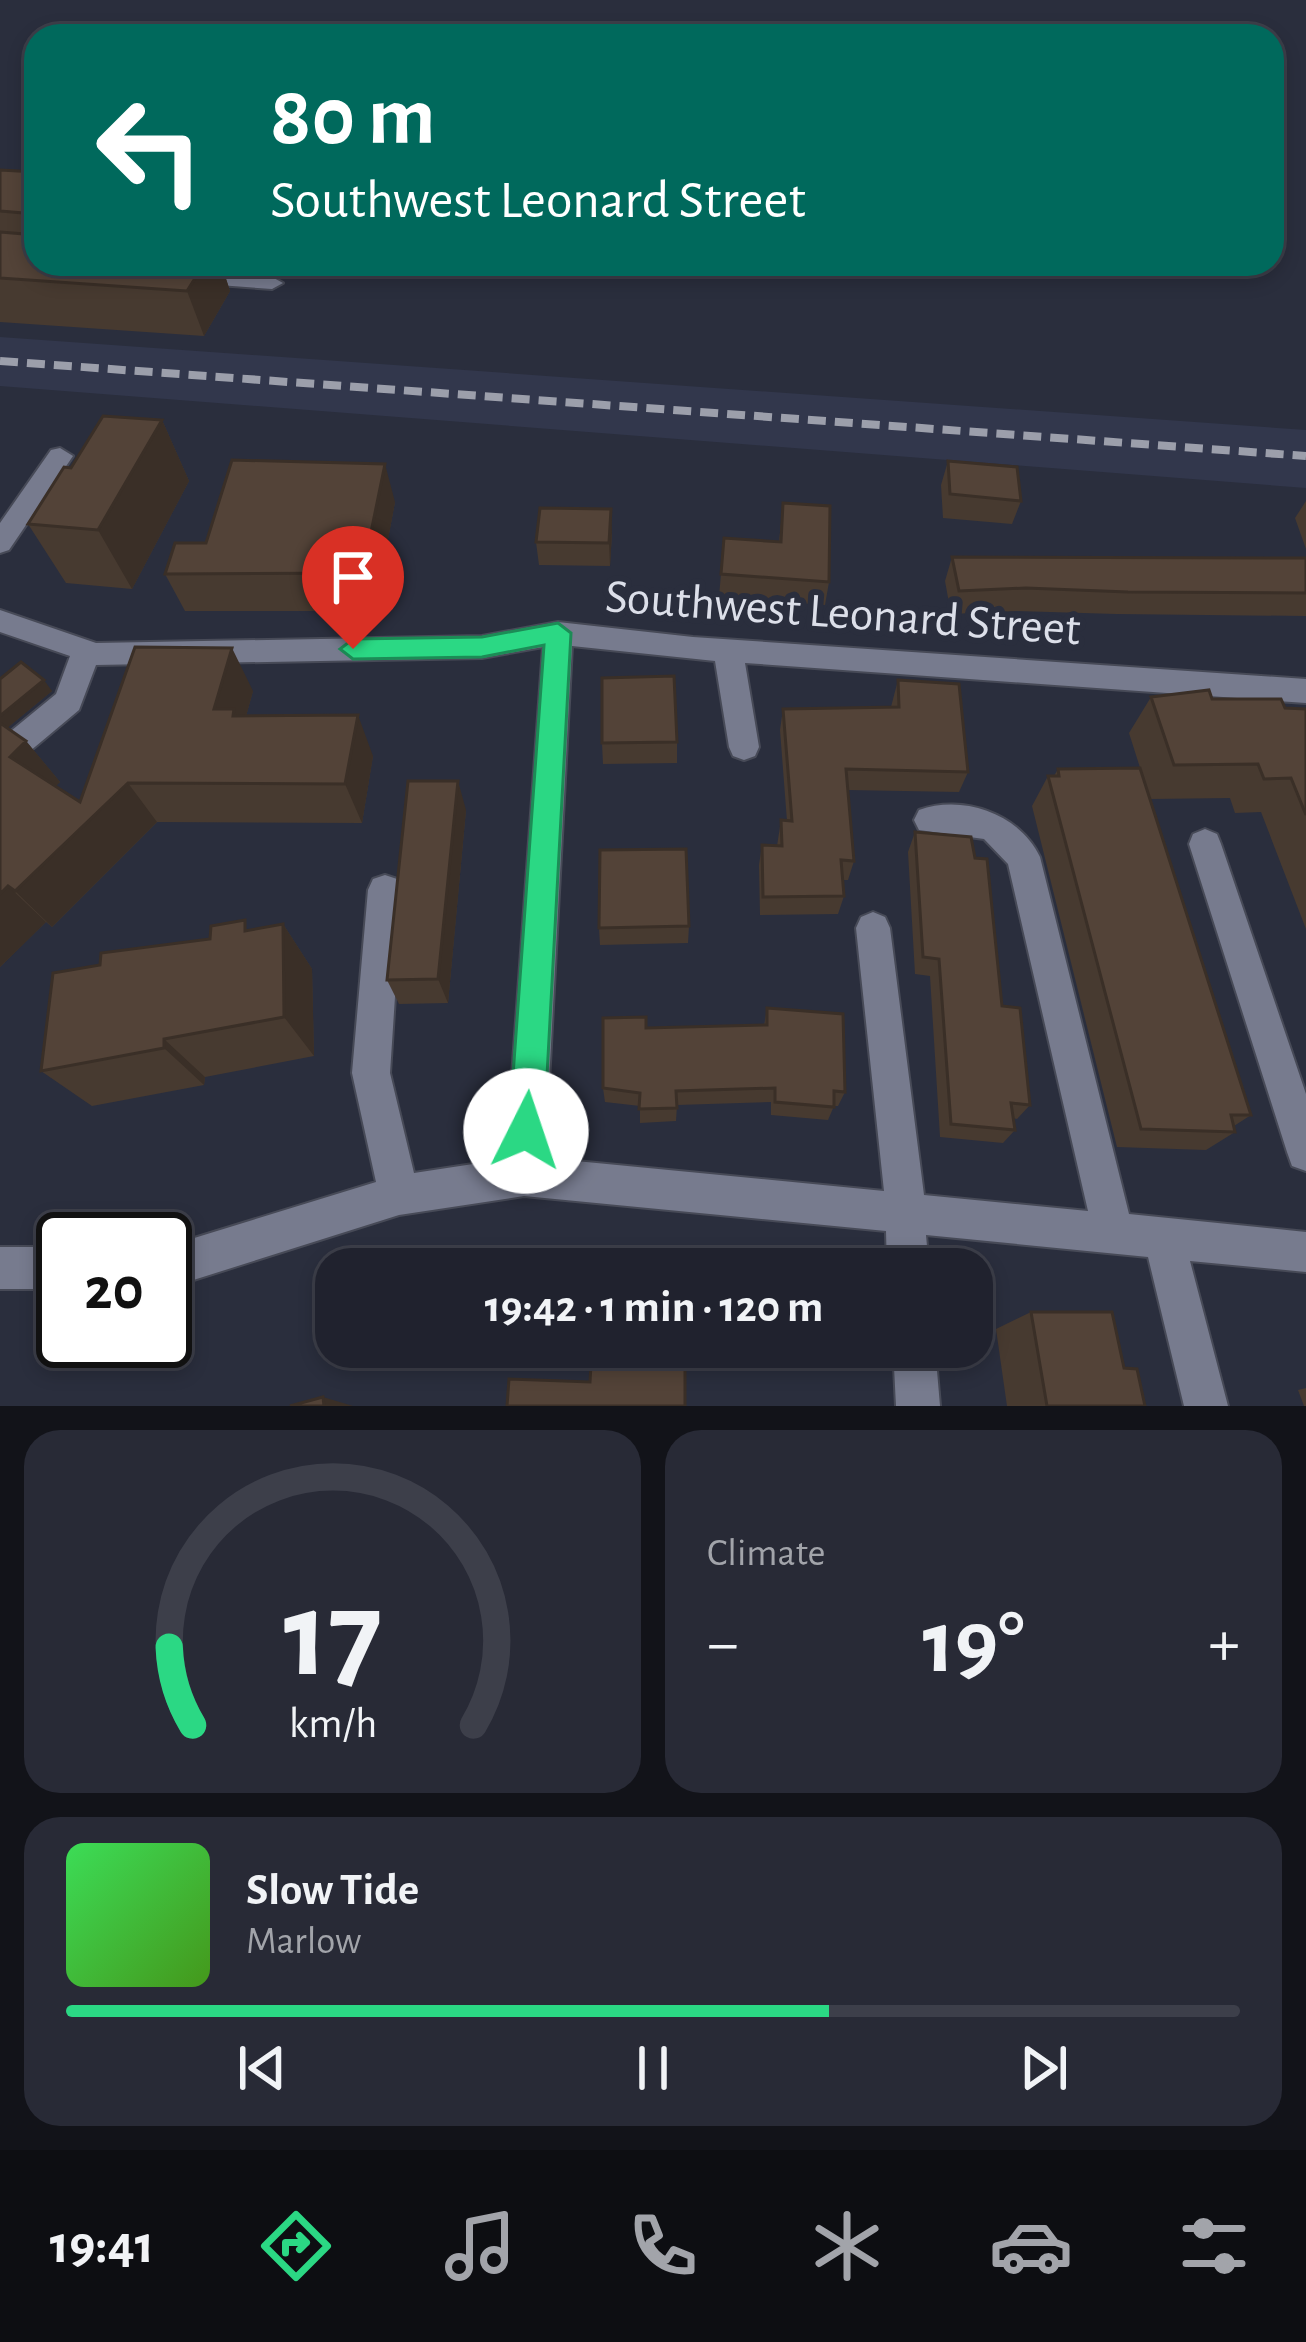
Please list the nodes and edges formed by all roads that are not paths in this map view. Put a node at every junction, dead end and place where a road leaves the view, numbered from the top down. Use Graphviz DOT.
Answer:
graph roads {
  1 [pos="173,276"];
  2 [pos="272,283"];
  3 [pos="60,456"];
  4 [pos="0,543"];
  5 [pos="0,621"];
  6 [pos="558,633"];
  7 [pos="86,651"];
  8 [pos="728,651"];
  9 [pos="1306,691"];
  10 [pos="744,747"];
  11 [pos="0,758"];
  12 [pos="930,820"];
  13 [pos="1205,844"];
  14 [pos="385,890"];
  15 [pos="873,928"];
  16 [pos="1306,1152"];
  17 [pos="524,1176"];
  18 [pos="399,1195"];
  19 [pos="904,1214"];
  20 [pos="1113,1233"];
  21 [pos="1164,1239"];
  22 [pos="906,1248"];
  23 [pos="1306,1252"];
  24 [pos="192,1260"];
  25 [pos="0,1268"];
  26 [pos="36,1268"];
  27 [pos="915,1368"];
  28 [pos="918,1406"];
  29 [pos="1205,1406"];
  1 -- 2 [label="street"];
  3 -- 4 [label="street"];
  5 -- 7 [label="street, Southwest Leonard Street"];
  6 -- 7 [label="street, Southwest Leonard Street"];
  6 -- 8 [label="street, Southwest Leonard Street"];
  6 -- 17 [label="street"];
  7 -- 11 [label="street"];
  8 -- 9 [label="street, Southwest Leonard Street"];
  8 -- 10 [label="street"];
  12 -- 20 [label="street"];
  13 -- 16 [label="street"];
  14 -- 18 [label="street"];
  15 -- 19 [label="street"];
  17 -- 18 [label="street"];
  17 -- 19 [label="street"];
  18 -- 24 [label="street"];
  19 -- 20 [label="street"];
  19 -- 22 [label="street"];
  20 -- 21 [label="street"];
  21 -- 23 [label="street"];
  21 -- 29 [label="street"];
  25 -- 26 [label="street"];
  27 -- 28 [label="street"];
}
